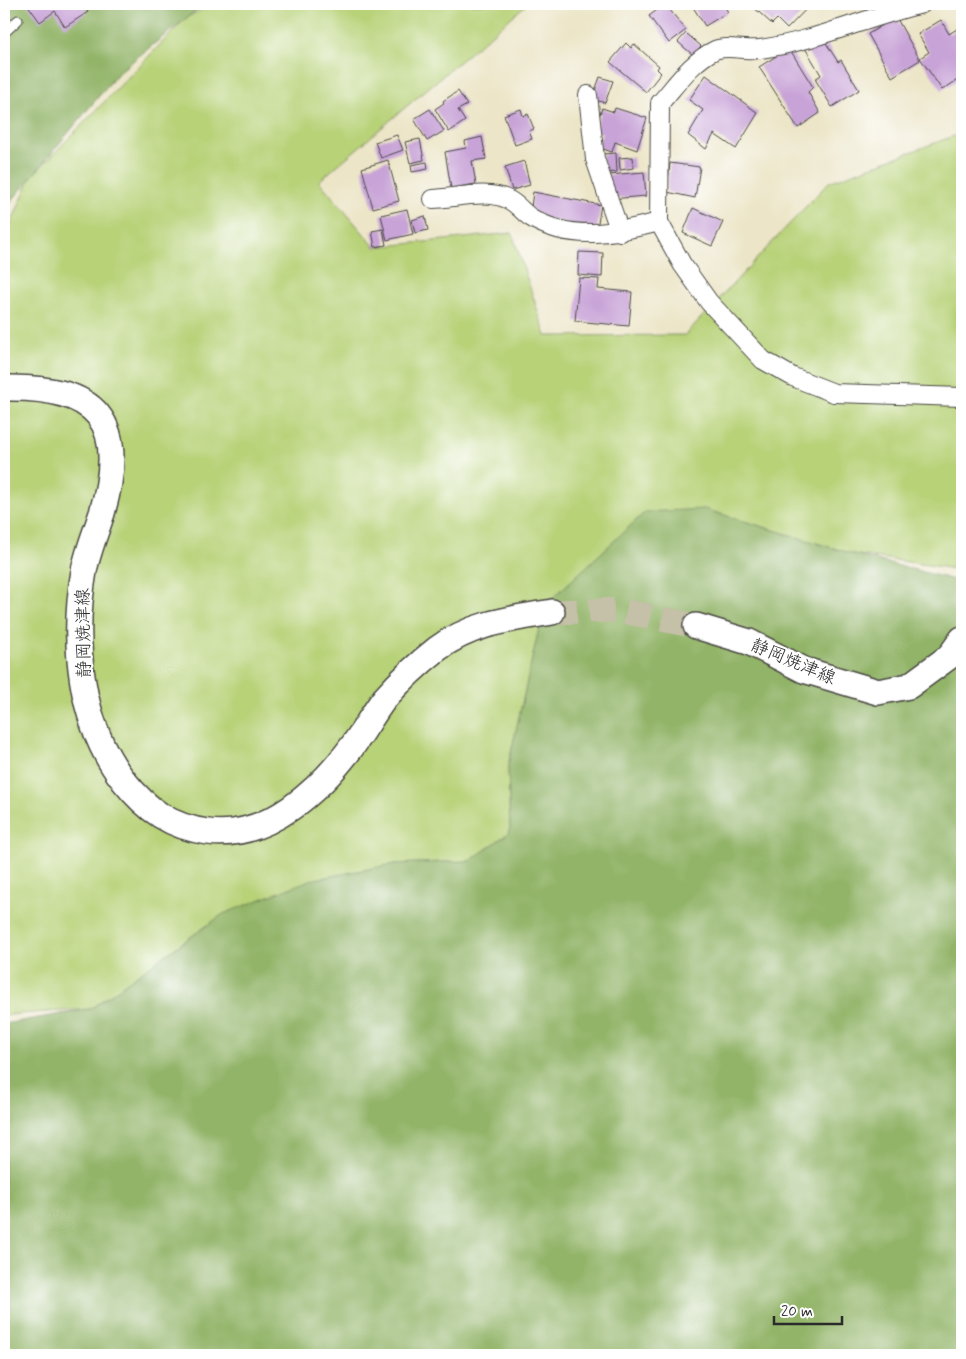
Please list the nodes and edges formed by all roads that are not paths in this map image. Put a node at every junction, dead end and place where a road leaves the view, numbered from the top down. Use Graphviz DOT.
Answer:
graph roads {
  1 [pos="922,4"];
  2 [pos="18,20"];
  3 [pos="4,33"];
  4 [pos="588,95"];
  5 [pos="433,199"];
  6 [pos="659,222"];
  7 [pos="620,232"];
  8 [pos="4,388"];
  9 [pos="962,397"];
  10 [pos="552,612"];
  11 [pos="696,626"];
  12 [pos="962,639"];
  1 -- 6 [label="street"];
  2 -- 3 [label="lane"];
  4 -- 7 [label="street"];
  5 -- 7 [label="street"];
  6 -- 7 [label="street"];
  6 -- 9 [label="street"];
  8 -- 10 [label="main road, 静岡焼津線"];
  11 -- 12 [label="main road, 静岡焼津線"];
}
